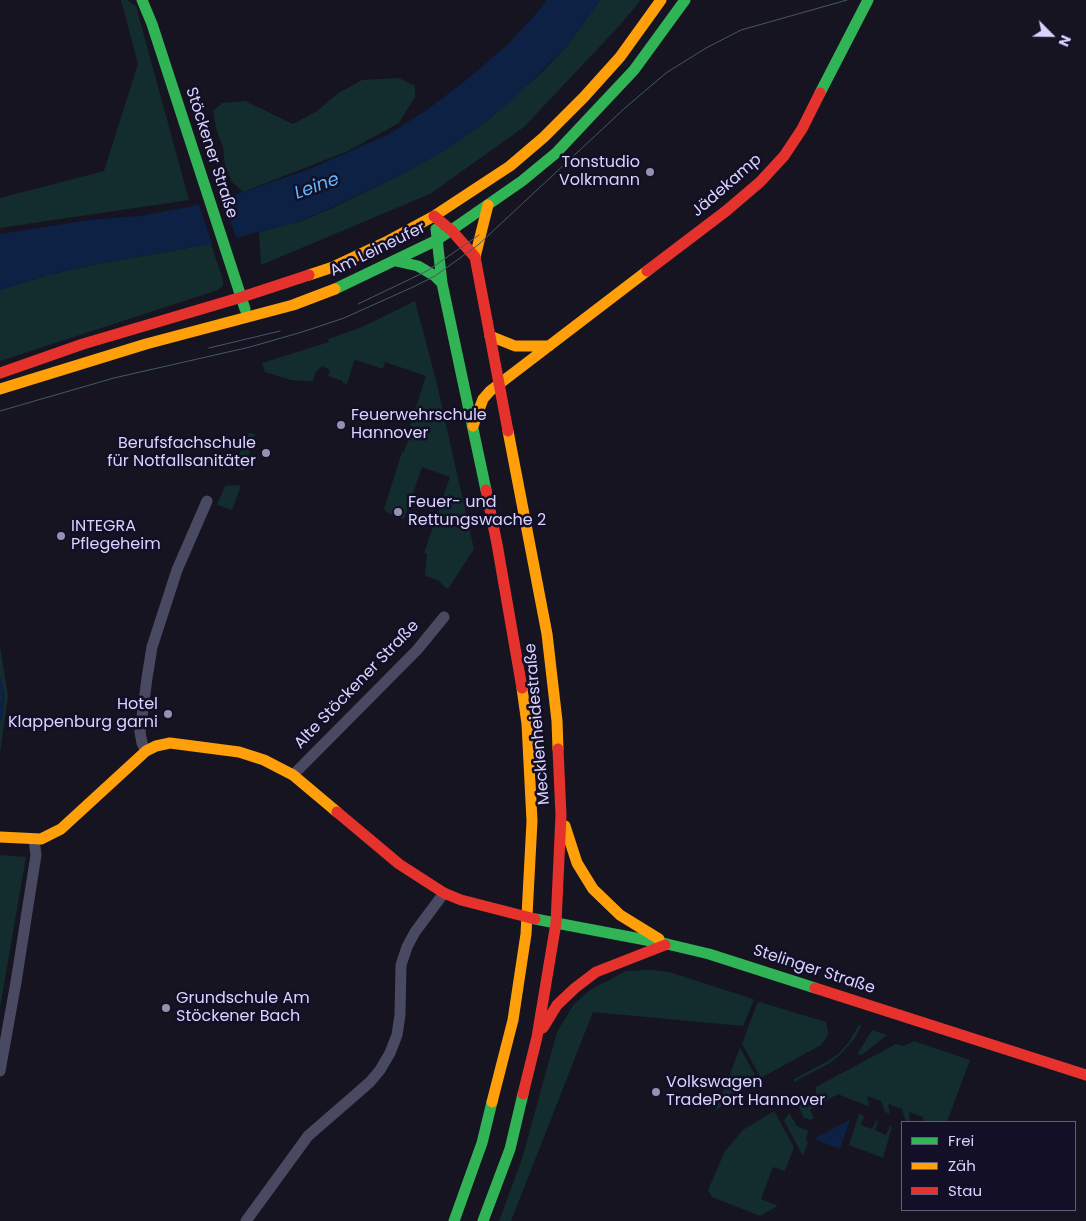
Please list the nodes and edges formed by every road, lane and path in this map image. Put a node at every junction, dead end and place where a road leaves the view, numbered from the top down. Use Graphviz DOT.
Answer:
graph roads {
  1 [pos="142,0"];
  2 [pos="661,0"];
  3 [pos="685,0"];
  4 [pos="868,0"];
  5 [pos="488,205"];
  6 [pos="434,216"];
  7 [pos="452,231"];
  8 [pos="437,240"];
  9 [pos="475,258"];
  10 [pos="396,261"];
  11 [pos="442,283"];
  12 [pos="242,297"];
  13 [pos="247,318"];
  14 [pos="490,336"];
  15 [pos="549,346"];
  16 [pos="0,373"];
  17 [pos="499,385"];
  18 [pos="0,389"];
  19 [pos="474,426"];
  20 [pos="207,501"];
  21 [pos="444,616"];
  22 [pos="146,751"];
  23 [pos="293,775"];
  24 [pos="562,815"];
  25 [pos="0,837"];
  26 [pos="34,840"];
  27 [pos="444,893"];
  28 [pos="527,918"];
  29 [pos="556,924"];
  30 [pos="667,944"];
  31 [pos="537,1037"];
  32 [pos="0,1070"];
  33 [pos="1086,1075"];
  34 [pos="246,1221"];
  35 [pos="454,1221"];
  36 [pos="483,1221"];
  1 -- 12 [label="main road, Stöckener Straße"];
  2 -- 6 [label="main road, Am Leineufer"];
  3 -- 5 [label="main road, Am Leineufer"];
  4 -- 15 [label="main road, Jädekamp"];
  5 -- 7 [label="main road, Am Leineufer"];
  5 -- 9 [label="main road"];
  6 -- 7 [label="main road, Mecklenheidestraße"];
  6 -- 8 [label="main road, Mecklenheidestraße"];
  6 -- 12 [label="main road, Am Leineufer"];
  7 -- 8 [label="main road, Am Leineufer"];
  7 -- 9 [label="main road, Mecklenheidestraße"];
  8 -- 10 [label="main road, Am Leineufer"];
  8 -- 11 [label="main road, Mecklenheidestraße"];
  9 -- 14 [label="main road, Mecklenheidestraße"];
  10 -- 11 [label="main road"];
  10 -- 13 [label="main road, Am Leineufer"];
  11 -- 19 [label="main road, Mecklenheidestraße"];
  12 -- 13 [label="main road, Stöckener Straße"];
  12 -- 16 [label="main road, Am Leineufer"];
  13 -- 18 [label="main road, Am Leineufer"];
  14 -- 15 [label="main road"];
  14 -- 17 [label="main road, Mecklenheidestraße"];
  15 -- 17 [label="main road, Jädekamp"];
  17 -- 19 [label="main road, Jädekamp"];
  17 -- 24 [label="main road, Mecklenheidestraße"];
  19 -- 28 [label="main road, Mecklenheidestraße"];
  20 -- 22 [label="street"];
  21 -- 23 [label="street, Alte Stöckener Straße"];
  22 -- 23 [label="main road"];
  22 -- 26 [label="main road"];
  23 -- 27 [label="main road"];
  24 -- 29 [label="main road, Mecklenheidestraße"];
  24 -- 30 [label="main road"];
  25 -- 26 [label="main road"];
  26 -- 32 [label="street"];
  27 -- 28 [label="main road"];
  27 -- 34 [label="street"];
  28 -- 29 [label="main road, Stelinger Straße"];
  28 -- 35 [label="main road, Mecklenheidestraße"];
  29 -- 30 [label="main road, Stelinger Straße"];
  29 -- 31 [label="main road, Mecklenheidestraße"];
  30 -- 31 [label="main road"];
  30 -- 33 [label="main road, Stelinger Straße"];
  31 -- 36 [label="main road, Mecklenheidestraße"];
}
